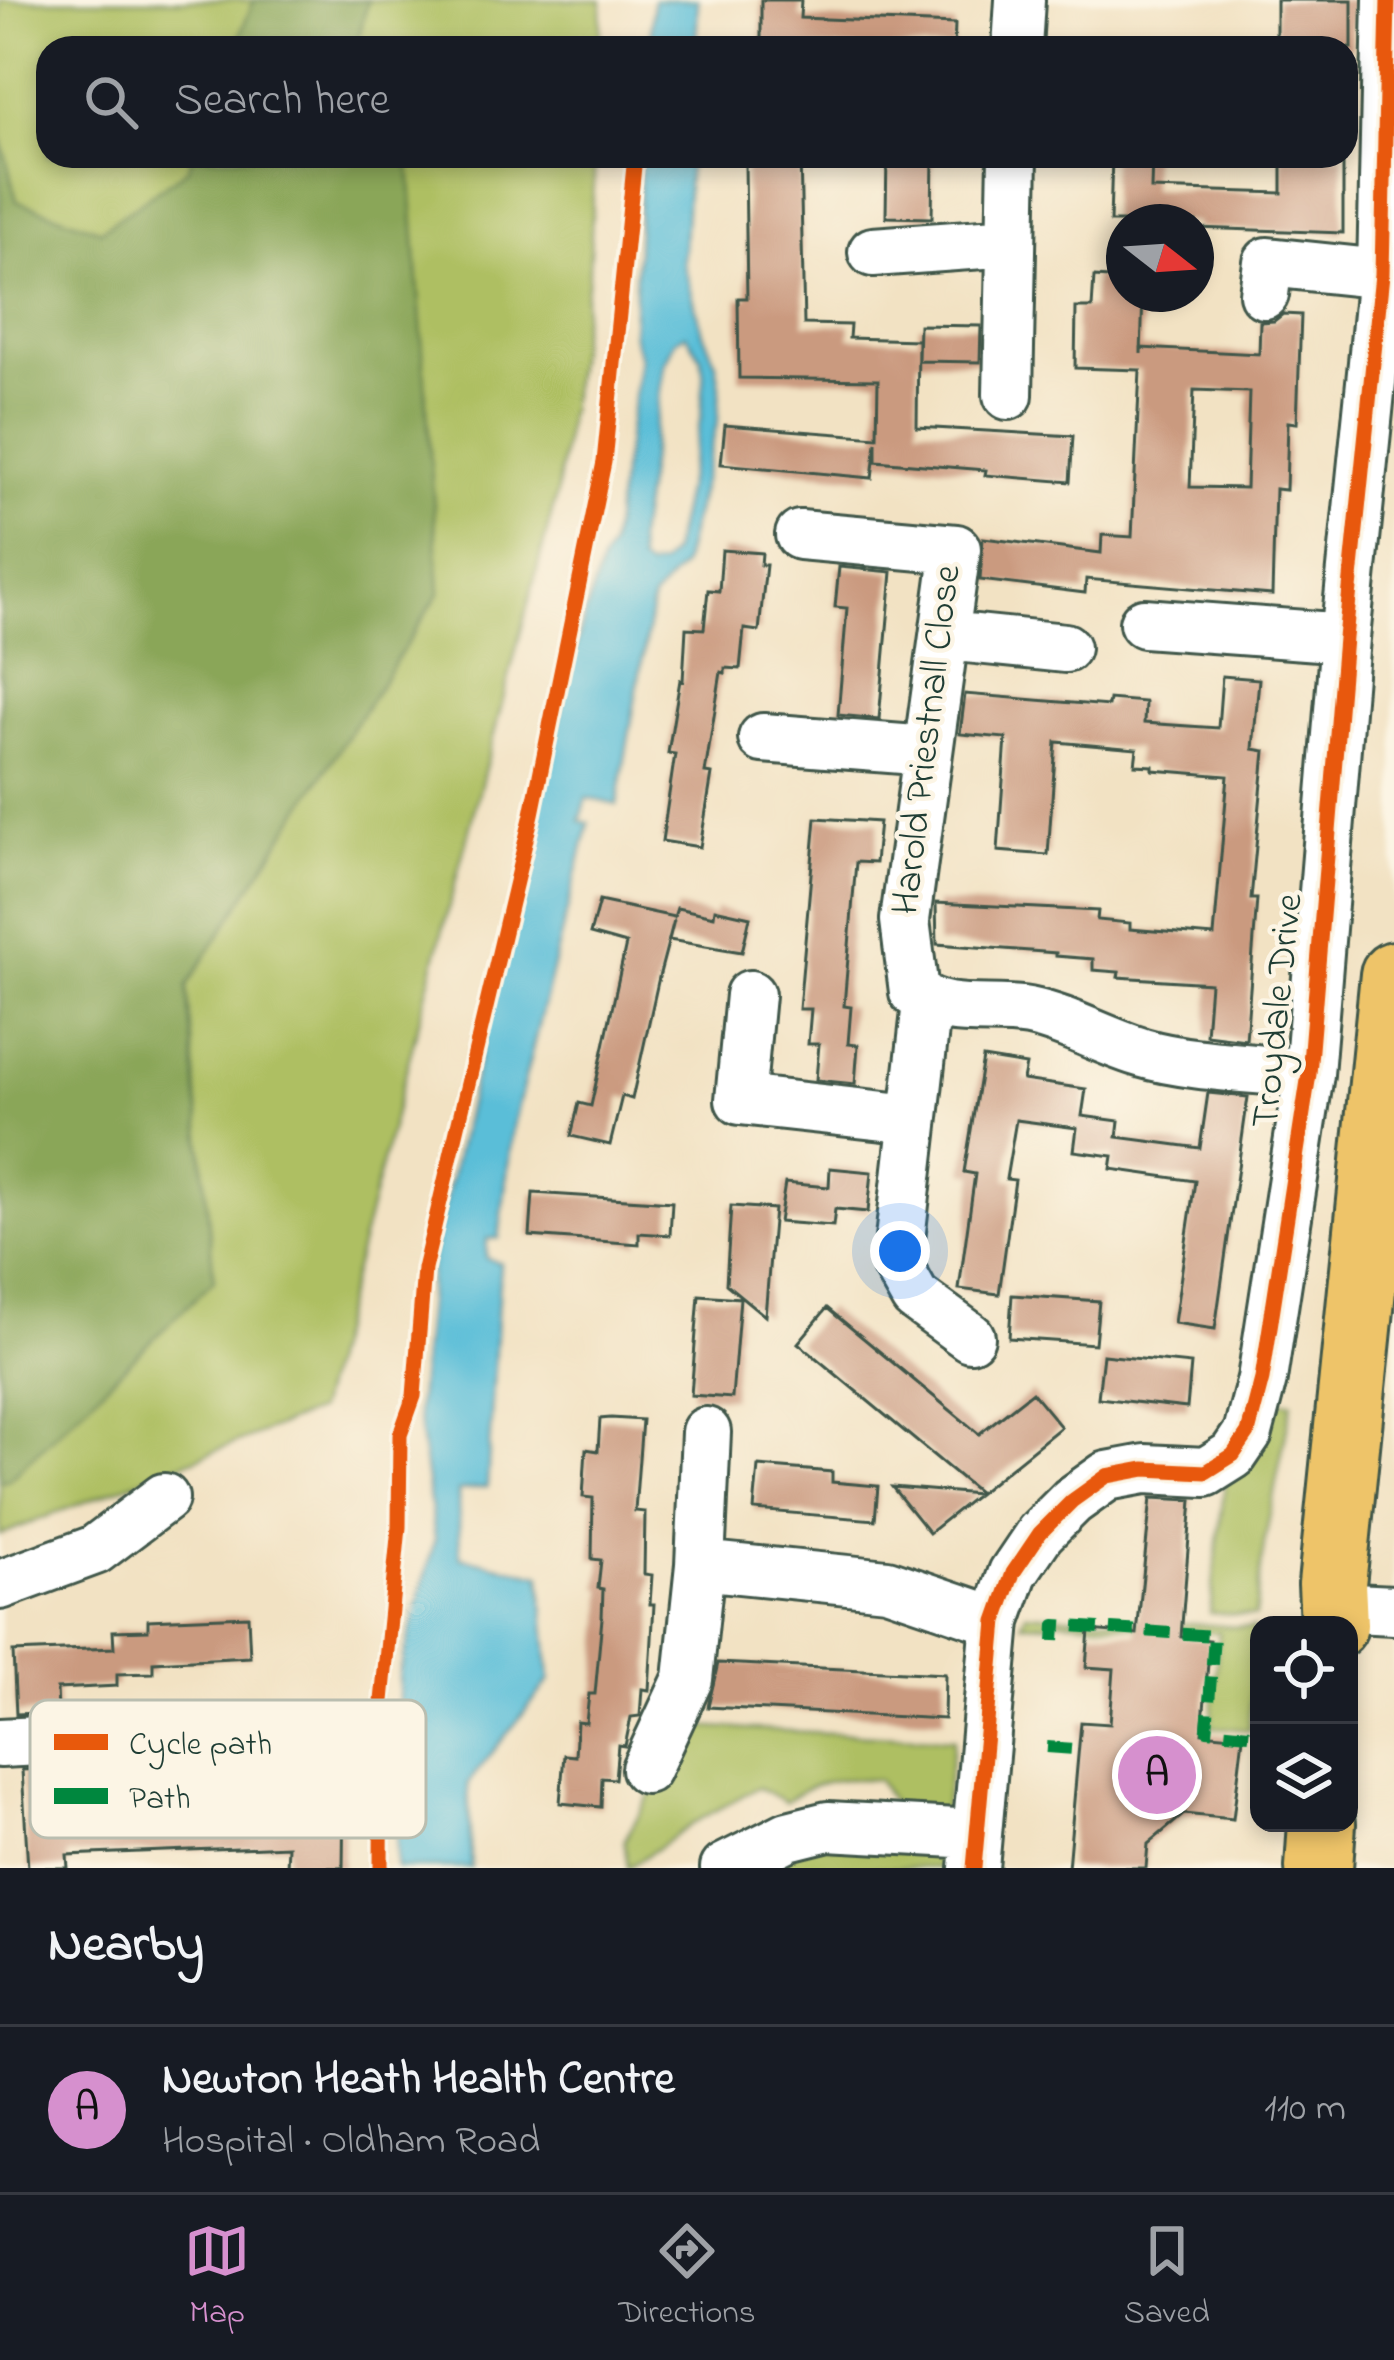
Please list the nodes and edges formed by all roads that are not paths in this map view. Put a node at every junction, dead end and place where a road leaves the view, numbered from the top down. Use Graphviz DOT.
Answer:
graph roads {
  1 [pos="1019,0"];
  2 [pos="1388,0"];
  3 [pos="1018,36"];
  4 [pos="1013,168"];
  5 [pos="1011,242"];
  6 [pos="873,252"];
  7 [pos="1382,274"];
  8 [pos="1264,294"];
  9 [pos="1008,395"];
  10 [pos="800,535"];
  11 [pos="1144,623"];
  12 [pos="947,636"];
  13 [pos="1346,638"];
  14 [pos="1065,648"];
  15 [pos="763,738"];
  16 [pos="928,751"];
  17 [pos="1394,975"];
  18 [pos="751,995"];
  19 [pos="927,1003"];
  20 [pos="1390,1051"];
  21 [pos="1309,1074"];
  22 [pos="912,1119"];
  23 [pos="1376,1323"];
  24 [pos="970,1337"];
  25 [pos="706,1432"];
  26 [pos="164,1498"];
  27 [pos="700,1565"];
  28 [pos="0,1585"];
  29 [pos="1354,1614"];
  30 [pos="996,1621"];
  31 [pos="30,1741"];
  32 [pos="0,1743"];
  33 [pos="646,1769"];
  34 [pos="1321,1832"];
  35 [pos="974,1851"];
  36 [pos="725,1868"];
  37 [pos="1319,1868"];
  1 -- 3 [label="street"];
  2 -- 7 [label="street, Troydale Drive"];
  4 -- 5 [label="street"];
  5 -- 6 [label="street"];
  5 -- 9 [label="street"];
  7 -- 8 [label="street"];
  7 -- 13 [label="street, Troydale Drive"];
  10 -- 12 [label="street, Harold Priestnall Close"];
  11 -- 13 [label="street"];
  12 -- 14 [label="street"];
  12 -- 16 [label="street, Harold Priestnall Close"];
  13 -- 21 [label="street, Troydale Drive"];
  15 -- 16 [label="street"];
  16 -- 19 [label="street, Harold Priestnall Close"];
  17 -- 20 [label="highway"];
  18 -- 22 [label="street"];
  19 -- 21 [label="street"];
  19 -- 22 [label="street, Harold Priestnall Close"];
  20 -- 23 [label="highway"];
  21 -- 30 [label="street, Troydale Drive"];
  22 -- 24 [label="street, Harold Priestnall Close"];
  23 -- 29 [label="highway"];
  25 -- 27 [label="street"];
  26 -- 28 [label="street"];
  27 -- 30 [label="street"];
  27 -- 33 [label="street"];
  30 -- 35 [label="street, Troydale Drive"];
  31 -- 32 [label="street"];
  34 -- 37 [label="highway"];
  35 -- 36 [label="street"];
}
